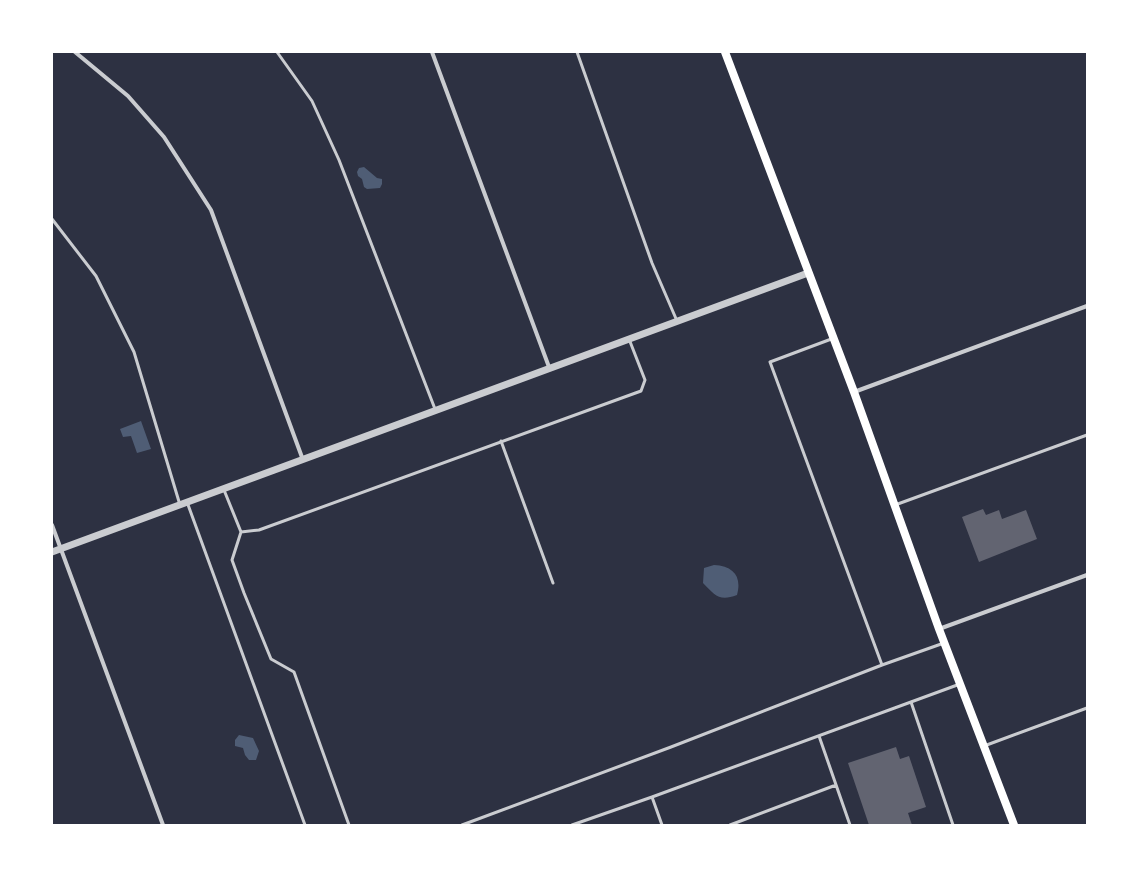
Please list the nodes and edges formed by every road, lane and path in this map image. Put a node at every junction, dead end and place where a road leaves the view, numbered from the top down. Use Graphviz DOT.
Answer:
graph roads {
  1 [pos="75,52"];
  2 [pos="277,52"];
  3 [pos="432,52"];
  4 [pos="576,52"];
  5 [pos="725,52"];
  6 [pos="52,219"];
  7 [pos="808,272"];
  8 [pos="1087,306"];
  9 [pos="677,321"];
  10 [pos="628,338"];
  11 [pos="834,338"];
  12 [pos="549,368"];
  13 [pos="854,392"];
  14 [pos="436,410"];
  15 [pos="1087,435"];
  16 [pos="501,441"];
  17 [pos="303,460"];
  18 [pos="224,489"];
  19 [pos="183,504"];
  20 [pos="895,505"];
  21 [pos="52,526"];
  22 [pos="241,532"];
  23 [pos="61,549"];
  24 [pos="52,552"];
  25 [pos="1087,575"];
  26 [pos="553,583"];
  27 [pos="939,629"];
  28 [pos="944,643"];
  29 [pos="882,665"];
  30 [pos="960,684"];
  31 [pos="911,702"];
  32 [pos="1087,708"];
  33 [pos="819,736"];
  34 [pos="984,746"];
  35 [pos="836,785"];
  36 [pos="652,797"];
  37 [pos="163,825"];
  38 [pos="305,825"];
  39 [pos="349,825"];
  40 [pos="462,825"];
  41 [pos="572,825"];
  42 [pos="662,825"];
  43 [pos="730,825"];
  44 [pos="850,825"];
  45 [pos="953,825"];
  46 [pos="1014,825"];
  1 -- 17 [label="street"];
  2 -- 14 [label="lane"];
  3 -- 12 [label="street"];
  4 -- 9 [label="lane"];
  5 -- 7 [label="main road"];
  6 -- 19 [label="lane"];
  7 -- 9 [label="street"];
  7 -- 11 [label="main road"];
  8 -- 13 [label="street"];
  9 -- 10 [label="street"];
  10 -- 12 [label="street"];
  10 -- 16 [label="lane"];
  11 -- 13 [label="main road"];
  11 -- 29 [label="lane"];
  12 -- 14 [label="street"];
  13 -- 20 [label="main road"];
  14 -- 17 [label="street"];
  15 -- 20 [label="lane"];
  16 -- 22 [label="lane"];
  16 -- 26 [label="lane"];
  17 -- 18 [label="street"];
  18 -- 19 [label="street"];
  18 -- 22 [label="lane"];
  19 -- 23 [label="street"];
  19 -- 38 [label="lane"];
  20 -- 27 [label="main road"];
  21 -- 23 [label="street"];
  22 -- 39 [label="lane"];
  23 -- 24 [label="street"];
  23 -- 37 [label="street"];
  25 -- 27 [label="street"];
  27 -- 28 [label="main road"];
  28 -- 29 [label="lane"];
  28 -- 30 [label="main road"];
  29 -- 40 [label="lane"];
  30 -- 31 [label="lane"];
  30 -- 34 [label="main road"];
  31 -- 33 [label="lane"];
  31 -- 45 [label="lane"];
  32 -- 34 [label="lane"];
  33 -- 35 [label="lane"];
  33 -- 36 [label="lane"];
  34 -- 46 [label="main road"];
  35 -- 43 [label="lane"];
  35 -- 44 [label="lane"];
  36 -- 41 [label="lane"];
  36 -- 42 [label="lane"];
}
